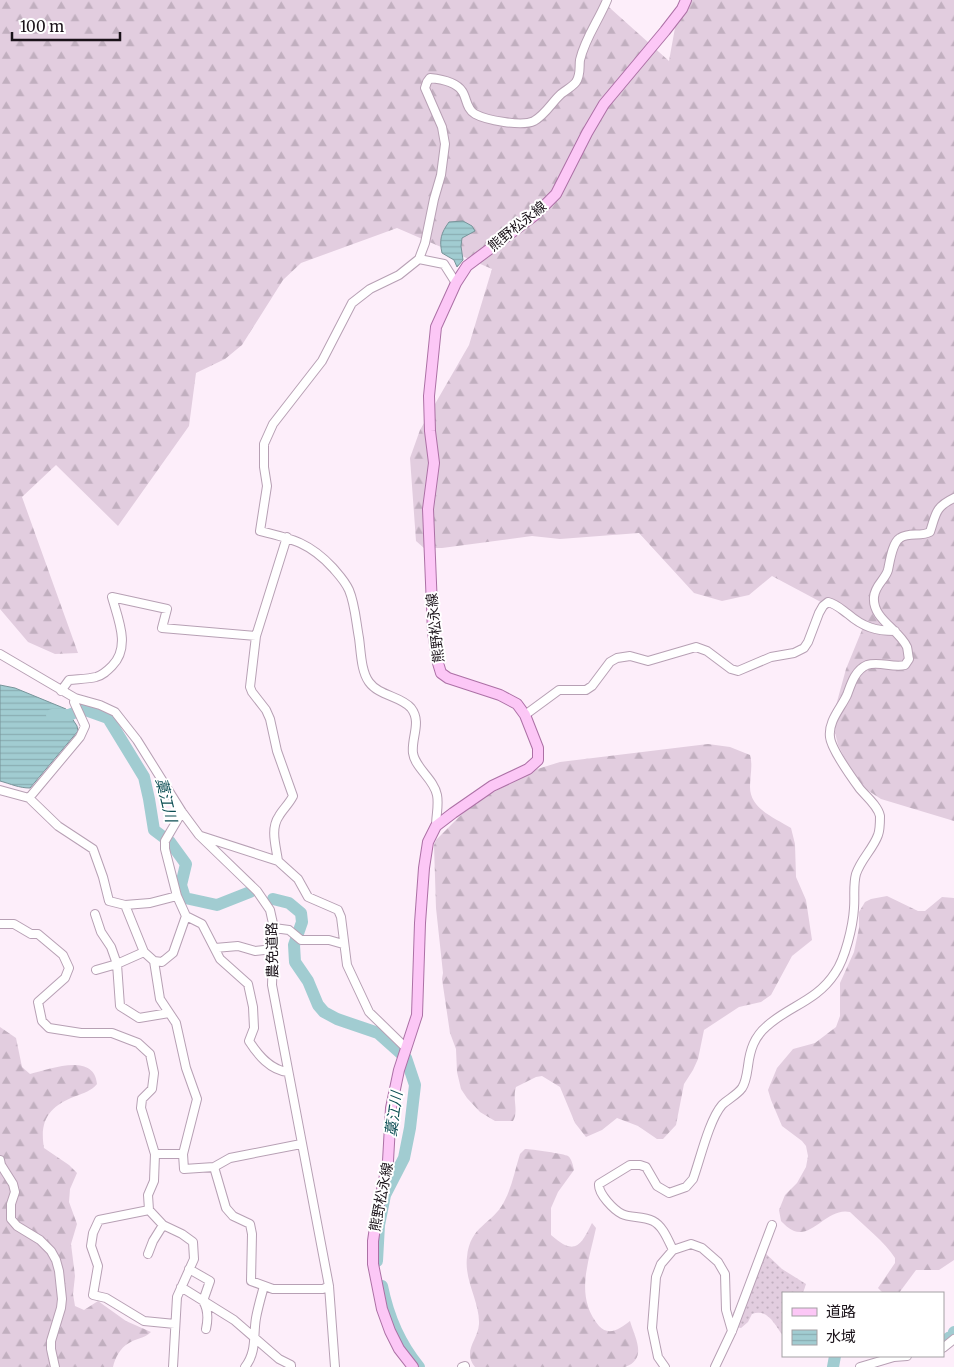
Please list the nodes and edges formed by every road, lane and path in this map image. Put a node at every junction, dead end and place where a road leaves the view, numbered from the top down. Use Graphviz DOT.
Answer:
graph roads {
  1 [pos="607,0"];
  2 [pos="686,0"];
  3 [pos="419,259"];
  4 [pos="456,283"];
  5 [pos="954,498"];
  6 [pos="287,537"];
  7 [pos="895,631"];
  8 [pos="256,636"];
  9 [pos="0,654"];
  10 [pos="61,691"];
  11 [pos="75,698"];
  12 [pos="525,715"];
  13 [pos="0,790"];
  14 [pos="29,798"];
  15 [pos="182,812"];
  16 [pos="436,826"];
  17 [pos="199,835"];
  18 [pos="278,861"];
  19 [pos="177,896"];
  20 [pos="125,905"];
  21 [pos="95,914"];
  22 [pos="186,916"];
  23 [pos="0,924"];
  24 [pos="274,928"];
  25 [pos="343,944"];
  26 [pos="215,948"];
  27 [pos="273,949"];
  28 [pos="144,952"];
  29 [pos="154,960"];
  30 [pos="117,964"];
  31 [pos="96,970"];
  32 [pos="169,1013"];
  33 [pos="404,1053"];
  34 [pos="288,1072"];
  35 [pos="302,1144"];
  36 [pos="155,1154"];
  37 [pos="182,1154"];
  38 [pos="0,1160"];
  39 [pos="214,1167"];
  40 [pos="150,1210"];
  41 [pos="163,1226"];
  42 [pos="772,1226"];
  43 [pos="673,1250"];
  44 [pos="148,1254"];
  45 [pos="189,1269"];
  46 [pos="264,1286"];
  47 [pos="329,1286"];
  48 [pos="181,1287"];
  49 [pos="203,1301"];
  50 [pos="175,1324"];
  51 [pos="206,1329"];
  52 [pos="732,1331"];
  53 [pos="255,1339"];
  54 [pos="954,1339"];
  55 [pos="944,1347"];
  56 [pos="403,1355"];
  57 [pos="891,1357"];
  58 [pos="55,1367"];
  59 [pos="173,1367"];
  60 [pos="245,1367"];
  61 [pos="291,1367"];
  62 [pos="334,1367"];
  63 [pos="403,1367"];
  64 [pos="413,1367"];
  65 [pos="665,1367"];
  66 [pos="715,1367"];
  67 [pos="860,1367"];
  1 -- 3 [label="street"];
  2 -- 4 [label="main road, 熊野松永線"];
  3 -- 4 [label="street"];
  3 -- 6 [label="street"];
  4 -- 12 [label="main road, 熊野松永線"];
  5 -- 7 [label="street"];
  6 -- 8 [label="street"];
  6 -- 16 [label="street"];
  7 -- 12 [label="street"];
  7 -- 43 [label="street"];
  8 -- 10 [label="street"];
  8 -- 18 [label="street"];
  9 -- 10 [label="street, 農免道路"];
  10 -- 11 [label="street, 農免道路"];
  11 -- 14 [label="street"];
  11 -- 15 [label="street, 農免道路"];
  12 -- 16 [label="main road, 熊野松永線"];
  13 -- 14 [label="street"];
  14 -- 20 [label="street"];
  15 -- 17 [label="street, 農免道路"];
  15 -- 19 [label="street"];
  16 -- 33 [label="main road, 熊野松永線"];
  17 -- 18 [label="street"];
  17 -- 24 [label="street, 農免道路"];
  18 -- 25 [label="street"];
  19 -- 20 [label="street"];
  19 -- 22 [label="street"];
  20 -- 28 [label="street"];
  21 -- 30 [label="street"];
  22 -- 26 [label="street"];
  22 -- 29 [label="street"];
  23 -- 36 [label="street"];
  24 -- 25 [label="street"];
  24 -- 27 [label="street, 農免道路"];
  25 -- 33 [label="street"];
  26 -- 27 [label="street"];
  26 -- 34 [label="street"];
  27 -- 34 [label="street, 農免道路"];
  28 -- 29 [label="street"];
  28 -- 30 [label="street"];
  29 -- 32 [label="street"];
  30 -- 31 [label="street"];
  30 -- 32 [label="street"];
  32 -- 37 [label="street"];
  33 -- 56 [label="main road, 熊野松永線"];
  34 -- 35 [label="street, 農免道路"];
  35 -- 39 [label="street"];
  35 -- 47 [label="street, 農免道路"];
  36 -- 37 [label="street"];
  36 -- 40 [label="street"];
  37 -- 39 [label="street"];
  38 -- 58 [label="street"];
  39 -- 46 [label="street"];
  40 -- 41 [label="street"];
  40 -- 50 [label="street"];
  41 -- 44 [label="street"];
  41 -- 45 [label="street"];
  42 -- 52 [label="street"];
  43 -- 52 [label="street"];
  43 -- 65 [label="street"];
  45 -- 48 [label="street"];
  45 -- 49 [label="street"];
  46 -- 47 [label="street"];
  46 -- 53 [label="street"];
  47 -- 62 [label="street, 農免道路"];
  48 -- 49 [label="street"];
  48 -- 50 [label="street"];
  49 -- 51 [label="street"];
  49 -- 53 [label="street"];
  50 -- 59 [label="street"];
  52 -- 66 [label="street"];
  53 -- 60 [label="street"];
  53 -- 61 [label="street"];
  54 -- 55 [label="street"];
  56 -- 63 [label="street"];
  56 -- 64 [label="main road, 熊野松永線"];
  57 -- 67 [label="street"];
}
